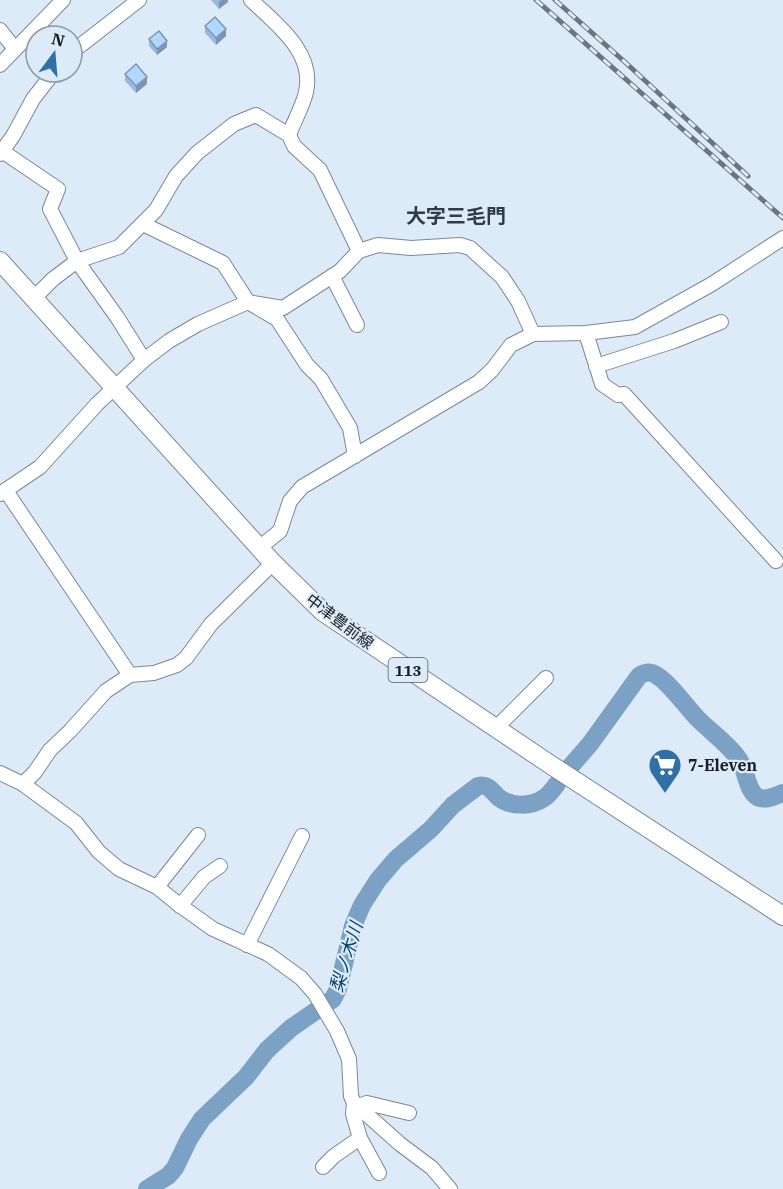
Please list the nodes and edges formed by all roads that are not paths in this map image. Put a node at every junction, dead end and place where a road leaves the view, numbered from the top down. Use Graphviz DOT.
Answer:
graph roads {
  1 [pos="63,0"];
  2 [pos="139,0"];
  3 [pos="254,1"];
  4 [pos="0,30"];
  5 [pos="84,43"];
  6 [pos="15,49"];
  7 [pos="0,65"];
  8 [pos="45,84"];
  9 [pos="289,135"];
  10 [pos="1,152"];
  11 [pos="143,224"];
  12 [pos="783,238"];
  13 [pos="359,251"];
  14 [pos="0,261"];
  15 [pos="77,261"];
  16 [pos="332,276"];
  17 [pos="34,298"];
  18 [pos="248,302"];
  19 [pos="721,322"];
  20 [pos="357,325"];
  21 [pos="586,333"];
  22 [pos="533,334"];
  23 [pos="144,360"];
  24 [pos="596,366"];
  25 [pos="113,389"];
  26 [pos="355,456"];
  27 [pos="3,492"];
  28 [pos="259,548"];
  29 [pos="776,561"];
  30 [pos="273,563"];
  31 [pos="130,675"];
  32 [pos="546,678"];
  33 [pos="496,728"];
  34 [pos="0,772"];
  35 [pos="23,784"];
  36 [pos="198,835"];
  37 [pos="302,836"];
  38 [pos="220,866"];
  39 [pos="157,887"];
  40 [pos="180,906"];
  41 [pos="783,916"];
  42 [pos="247,945"];
  43 [pos="356,1104"];
  44 [pos="409,1113"];
  45 [pos="360,1138"];
  46 [pos="323,1167"];
  47 [pos="379,1173"];
  48 [pos="450,1189"];
  1 -- 6 [label="street"];
  2 -- 5 [label="street"];
  3 -- 9 [label="street"];
  4 -- 6 [label="street"];
  6 -- 7 [label="street"];
  8 -- 10 [label="street"];
  9 -- 11 [label="street"];
  9 -- 13 [label="street"];
  10 -- 15 [label="street"];
  11 -- 15 [label="street"];
  11 -- 18 [label="street"];
  12 -- 21 [label="street"];
  13 -- 16 [label="street"];
  13 -- 22 [label="street"];
  14 -- 17 [label="main road, 中津豊前線 / 113"];
  15 -- 17 [label="street"];
  15 -- 23 [label="street"];
  16 -- 18 [label="street"];
  16 -- 20 [label="street"];
  17 -- 25 [label="main road, 中津豊前線 / 113"];
  18 -- 23 [label="street"];
  18 -- 26 [label="street"];
  19 -- 24 [label="street"];
  21 -- 22 [label="street"];
  21 -- 24 [label="street"];
  22 -- 26 [label="street"];
  23 -- 25 [label="street"];
  24 -- 29 [label="street"];
  25 -- 27 [label="street"];
  25 -- 28 [label="main road, 中津豊前線 / 113"];
  26 -- 28 [label="street"];
  27 -- 31 [label="street"];
  28 -- 30 [label="main road, 中津豊前線 / 113"];
  30 -- 31 [label="street"];
  30 -- 33 [label="main road, 中津豊前線 / 113"];
  31 -- 35 [label="street"];
  32 -- 33 [label="street"];
  33 -- 41 [label="main road, 中津豊前線 / 113"];
  34 -- 35 [label="street"];
  35 -- 39 [label="street"];
  36 -- 39 [label="street"];
  37 -- 42 [label="street"];
  38 -- 40 [label="street"];
  39 -- 40 [label="street"];
  40 -- 42 [label="street"];
  42 -- 43 [label="street"];
  43 -- 44 [label="street"];
  43 -- 45 [label="street"];
  43 -- 48 [label="street"];
  45 -- 46 [label="street"];
  45 -- 47 [label="street"];
}
